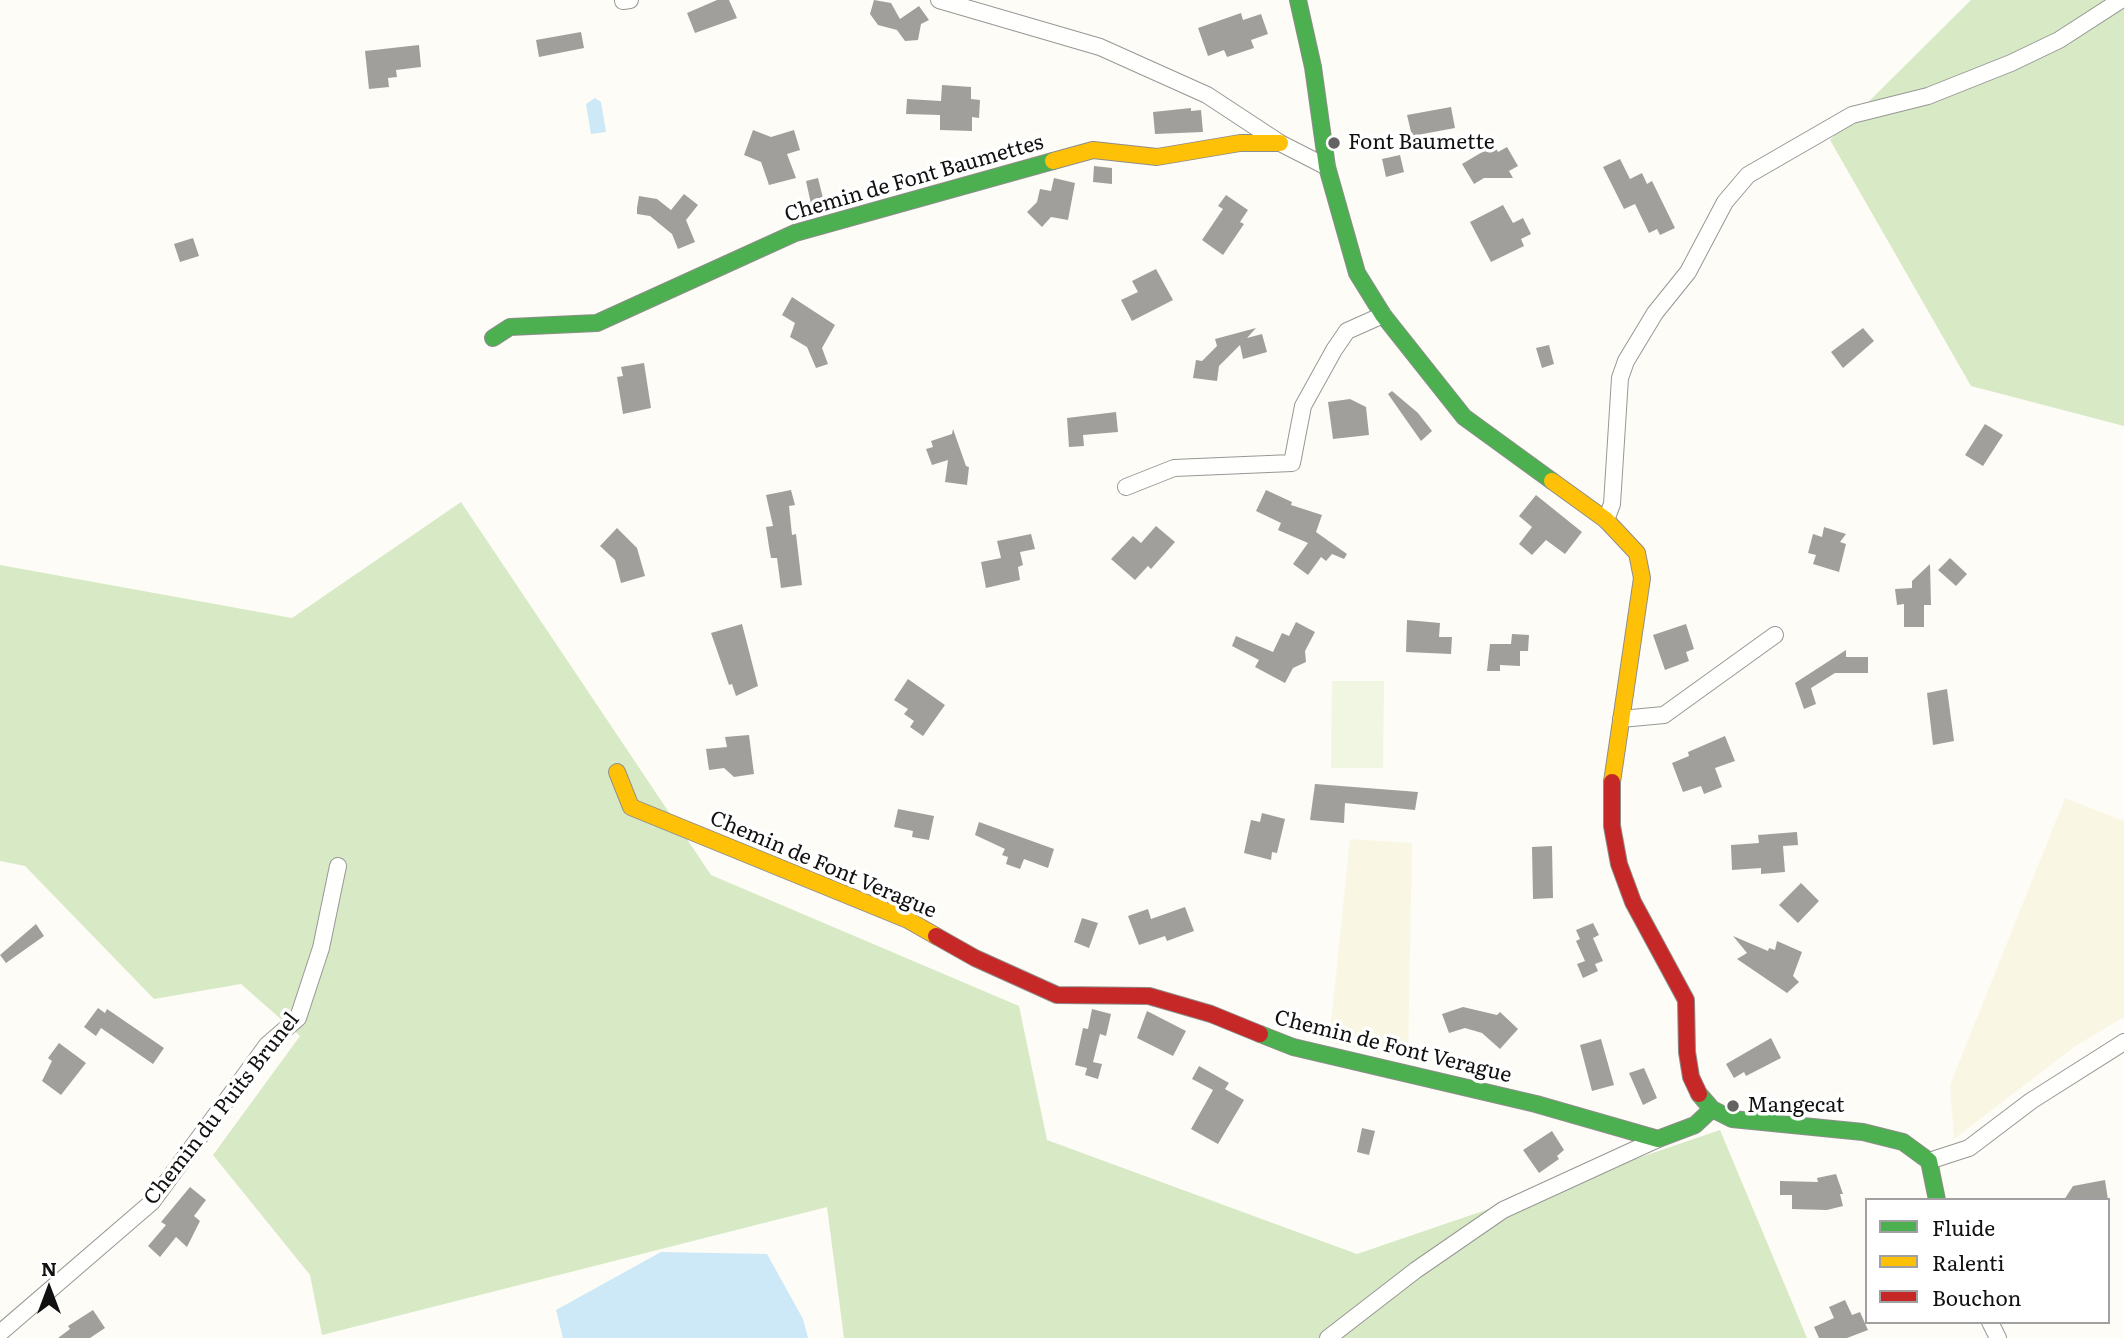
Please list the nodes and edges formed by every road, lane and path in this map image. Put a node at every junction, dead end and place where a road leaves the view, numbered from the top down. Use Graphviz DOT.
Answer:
graph roads {
  1 [pos="939,0"];
  2 [pos="1298,0"];
  3 [pos="2121,0"];
  4 [pos="1280,143"];
  5 [pos="1327,167"];
  6 [pos="1383,315"];
  7 [pos="493,338"];
  8 [pos="1126,487"];
  9 [pos="1606,520"];
  10 [pos="1775,635"];
  11 [pos="1621,719"];
  12 [pos="617,772"];
  13 [pos="338,866"];
  14 [pos="2124,1042"];
  15 [pos="1712,1110"];
  16 [pos="1658,1139"];
  17 [pos="1929,1161"];
  18 [pos="1937,1198"];
  19 [pos="0,1333"];
  20 [pos="1328,1338"];
  1 -- 4 [label="street"];
  2 -- 5 [label="street"];
  3 -- 9 [label="street"];
  4 -- 5 [label="street"];
  4 -- 7 [label="street, Chemin de Font Baumettes"];
  5 -- 6 [label="street"];
  6 -- 8 [label="street"];
  6 -- 9 [label="street"];
  9 -- 11 [label="street"];
  10 -- 11 [label="street"];
  11 -- 15 [label="street"];
  12 -- 16 [label="street, Chemin de Font Verague"];
  13 -- 19 [label="street, Chemin du Puits Brunel"];
  14 -- 17 [label="street"];
  15 -- 16 [label="street"];
  15 -- 17 [label="street"];
  16 -- 20 [label="street"];
  17 -- 18 [label="street"];
}
